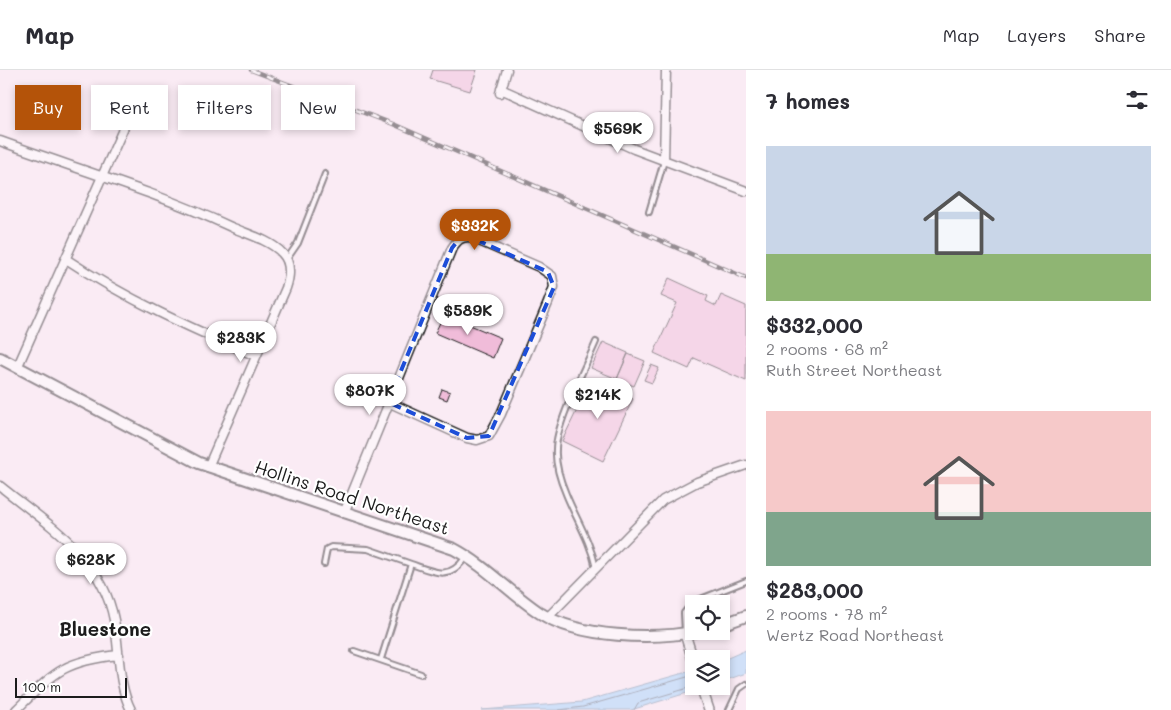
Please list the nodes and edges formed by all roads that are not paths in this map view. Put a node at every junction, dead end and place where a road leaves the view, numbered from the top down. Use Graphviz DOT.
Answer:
graph roads {
  1 [pos="507,70"];
  2 [pos="666,70"];
  3 [pos="123,130"];
  4 [pos="0,141"];
  5 [pos="664,161"];
  6 [pos="326,174"];
  7 [pos="102,176"];
  8 [pos="746,191"];
  9 [pos="649,212"];
  10 [pos="66,259"];
  11 [pos="287,259"];
  12 [pos="596,342"];
  13 [pos="256,356"];
  14 [pos="0,358"];
  15 [pos="18,368"];
  16 [pos="388,402"];
  17 [pos="746,465"];
  18 [pos="208,467"];
  19 [pos="0,486"];
  20 [pos="344,513"];
  21 [pos="466,556"];
  22 [pos="324,564"];
  23 [pos="411,564"];
  24 [pos="596,568"];
  25 [pos="746,581"];
  26 [pos="711,595"];
  27 [pos="746,616"];
  28 [pos="548,617"];
  29 [pos="730,622"];
  30 [pos="685,634"];
  31 [pos="354,651"];
  32 [pos="119,655"];
  33 [pos="381,659"];
  34 [pos="421,674"];
  35 [pos="746,684"];
  36 [pos="703,695"];
  37 [pos="16,710"];
  38 [pos="131,710"];
  39 [pos="709,710"];
  40 [pos="729,710"];
  1 -- 5 [label="street"];
  2 -- 5 [label="street"];
  3 -- 7 [label="street"];
  4 -- 7 [label="street"];
  5 -- 8 [label="street"];
  5 -- 9 [label="lane"];
  6 -- 11 [label="lane"];
  7 -- 10 [label="street"];
  7 -- 11 [label="street"];
  10 -- 13 [label="street"];
  10 -- 15 [label="street"];
  11 -- 13 [label="street"];
  12 -- 24 [label="lane"];
  13 -- 18 [label="street"];
  14 -- 15 [label="main road, Hollins Road Northeast"];
  15 -- 18 [label="main road, Hollins Road Northeast"];
  16 -- 16 [label="street"];
  16 -- 20 [label="street"];
  17 -- 24 [label="street"];
  18 -- 20 [label="main road, Hollins Road Northeast"];
  19 -- 32 [label="street"];
  20 -- 21 [label="main road, Hollins Road Northeast"];
  21 -- 23 [label="lane"];
  21 -- 28 [label="main road, Hollins Road Northeast"];
  22 -- 23 [label="lane"];
  23 -- 33 [label="lane"];
  24 -- 28 [label="street"];
  25 -- 26 [label="lane"];
  27 -- 29 [label="main road"];
  28 -- 30 [label="main road, Hollins Road Northeast"];
  31 -- 33 [label="lane"];
  32 -- 37 [label="street"];
  32 -- 38 [label="street"];
  33 -- 34 [label="lane"];
  35 -- 40 [label="lane"];
  36 -- 39 [label="street"];
}
